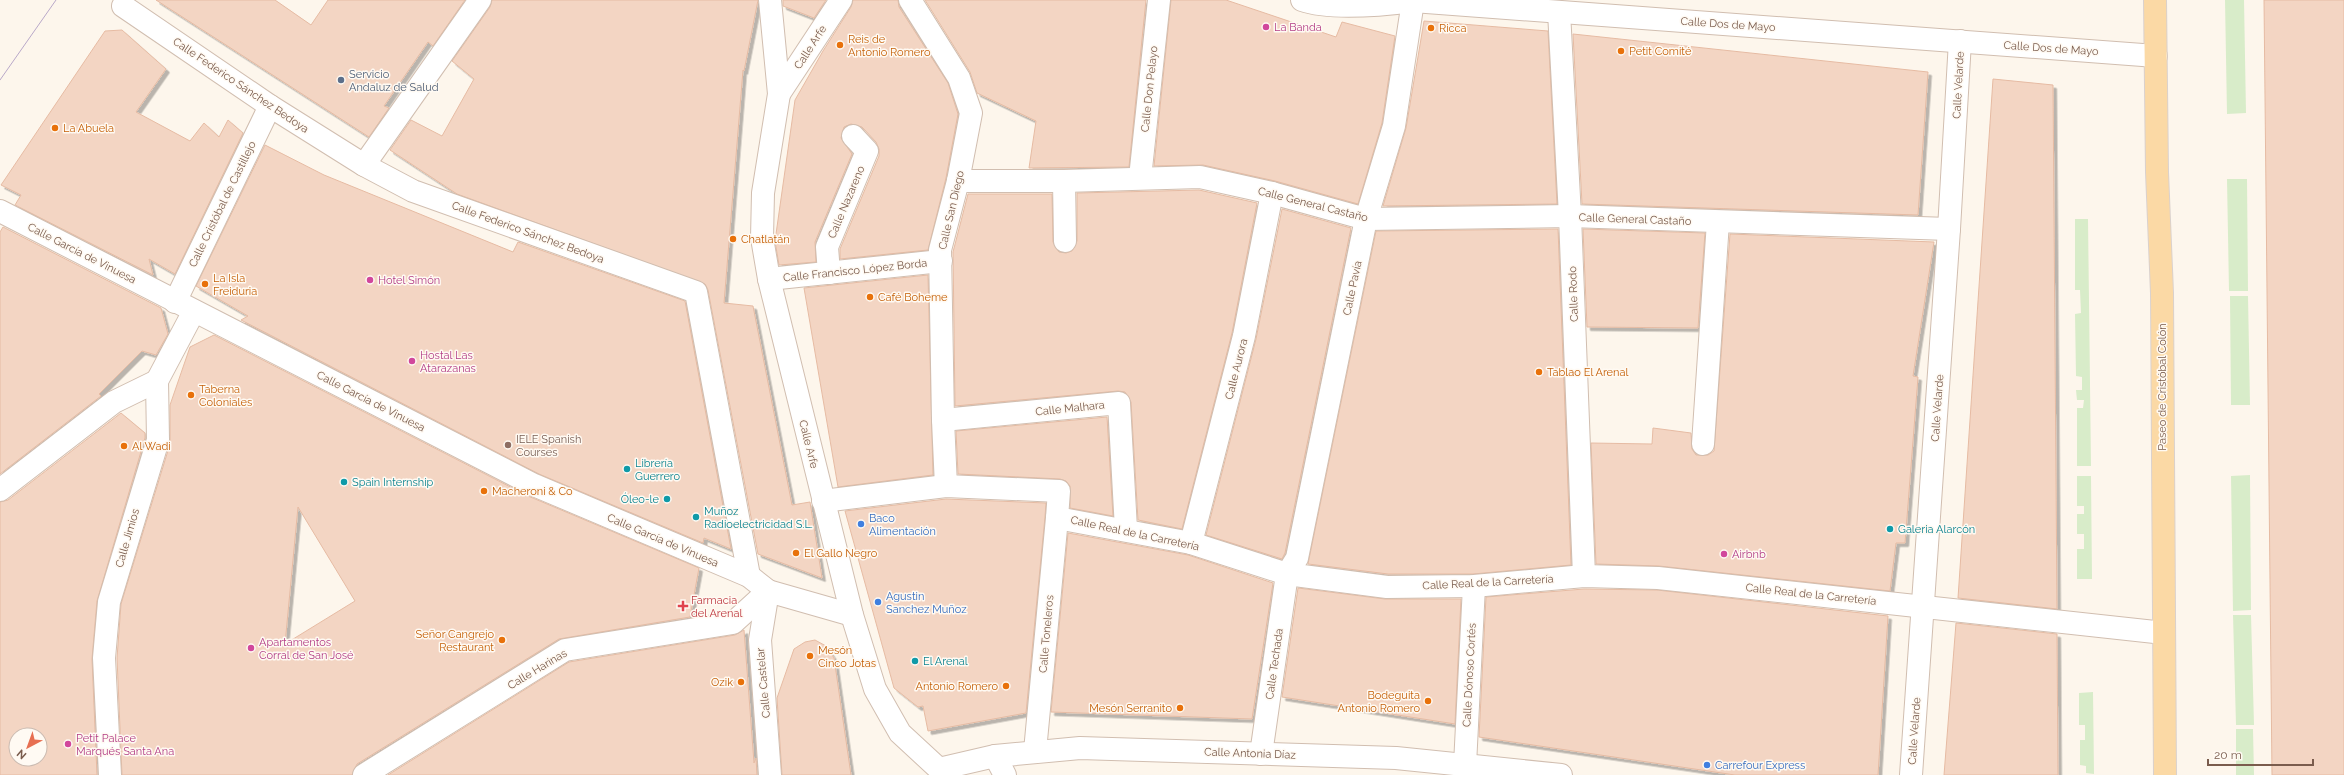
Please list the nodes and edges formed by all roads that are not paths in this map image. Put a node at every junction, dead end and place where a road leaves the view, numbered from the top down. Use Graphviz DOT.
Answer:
graph roads {
  1 [pos="480,0"];
  2 [pos="770,0"];
  3 [pos="840,0"];
  4 [pos="910,0"];
  5 [pos="1159,0"];
  6 [pos="1302,0"];
  7 [pos="2155,0"];
  8 [pos="1401,2"];
  9 [pos="123,6"];
  10 [pos="1559,12"];
  11 [pos="1960,41"];
  12 [pos="2156,56"];
  13 [pos="779,94"];
  14 [pos="270,106"];
  15 [pos="852,136"];
  16 [pos="364,165"];
  17 [pos="1140,178"];
  18 [pos="958,181"];
  19 [pos="1064,181"];
  20 [pos="1272,193"];
  21 [pos="0,211"];
  22 [pos="1570,216"];
  23 [pos="1366,219"];
  24 [pos="1718,222"];
  25 [pos="1949,229"];
  26 [pos="1065,241"];
  27 [pos="941,261"];
  28 [pos="828,273"];
  29 [pos="769,279"];
  30 [pos="185,306"];
  31 [pos="157,381"];
  32 [pos="943,420"];
  33 [pos="1703,444"];
  34 [pos="946,486"];
  35 [pos="0,490"];
  36 [pos="823,501"];
  37 [pos="1057,518"];
  38 [pos="1126,530"];
  39 [pos="1191,543"];
  40 [pos="1287,574"];
  41 [pos="749,576"];
  42 [pos="1584,576"];
  43 [pos="1474,586"];
  44 [pos="768,592"];
  45 [pos="1923,606"];
  46 [pos="852,615"];
  47 [pos="2164,633"];
  48 [pos="1035,751"];
  49 [pos="1261,754"];
  50 [pos="1465,765"];
  51 [pos="1000,766"];
  52 [pos="1395,767"];
  53 [pos="939,769"];
  54 [pos="110,775"];
  55 [pos="364,775"];
  56 [pos="770,775"];
  57 [pos="1556,775"];
  58 [pos="1911,775"];
  59 [pos="2165,775"];
  1 -- 16 [label="street"];
  2 -- 13 [label="street, Calle Arfe"];
  3 -- 13 [label="street, Calle Arfe"];
  4 -- 18 [label="street, Calle San Diego"];
  5 -- 17 [label="street, Calle Don Pelayo"];
  6 -- 8 [label="street, Calle Dos de Mayo"];
  7 -- 12 [label="main road, Paseo de Cristóbal Colón"];
  8 -- 10 [label="street, Calle Dos de Mayo"];
  8 -- 23 [label="street, Calle Pavía"];
  9 -- 14 [label="street, Calle Federico Sánchez Bedoya"];
  10 -- 11 [label="street, Calle Dos de Mayo"];
  10 -- 22 [label="street, Calle Rodo"];
  11 -- 12 [label="street, Calle Dos de Mayo"];
  11 -- 25 [label="street, Calle Velarde"];
  12 -- 47 [label="main road, Paseo de Cristóbal Colón"];
  13 -- 29 [label="street, Calle Arfe"];
  14 -- 16 [label="street, Calle Federico Sánchez Bedoya"];
  14 -- 30 [label="street, Calle Cristóbal de Castillejo"];
  15 -- 28 [label="street, Calle Nazareno"];
  16 -- 41 [label="street, Calle Federico Sánchez Bedoya"];
  17 -- 19 [label="street, Calle General Castaño"];
  17 -- 20 [label="street, Calle General Castaño"];
  18 -- 19 [label="street, Calle General Castaño"];
  18 -- 27 [label="street, Calle San Diego"];
  19 -- 26 [label="street"];
  20 -- 23 [label="street, Calle General Castaño"];
  20 -- 39 [label="street, Calle Aurora"];
  21 -- 30 [label="street, Calle García de Vinuesa"];
  22 -- 23 [label="street, Calle General Castaño"];
  22 -- 24 [label="street, Calle General Castaño"];
  22 -- 42 [label="street, Calle Rodo"];
  23 -- 40 [label="street, Calle Pavía"];
  24 -- 25 [label="street, Calle General Castaño"];
  24 -- 33 [label="street"];
  25 -- 45 [label="street, Calle Velarde"];
  27 -- 28 [label="street, Calle Francisco López Borda"];
  27 -- 32 [label="street, Calle San Diego"];
  28 -- 29 [label="street, Calle Francisco López Borda"];
  29 -- 36 [label="street, Calle Arfe"];
  30 -- 31 [label="street, Calle Jimios"];
  30 -- 41 [label="street, Calle García de Vinuesa"];
  31 -- 35 [label="street"];
  31 -- 54 [label="street, Calle Jimios"];
  32 -- 34 [label="street, Calle San Diego"];
  32 -- 38 [label="street, Calle Malhara"];
  34 -- 36 [label="street, Calle Real de la Carretería"];
  34 -- 37 [label="street, Calle Real de la Carretería"];
  36 -- 46 [label="street, Calle Arfe"];
  37 -- 38 [label="street, Calle Real de la Carretería"];
  37 -- 48 [label="street, Calle Toneleros"];
  38 -- 39 [label="street, Calle Real de la Carretería"];
  39 -- 40 [label="street, Calle Real de la Carretería"];
  40 -- 43 [label="street, Calle Real de la Carretería"];
  40 -- 49 [label="street, Calle Techada"];
  41 -- 44 [label="street, Calle García de Vinuesa"];
  42 -- 43 [label="street, Calle Real de la Carretería"];
  42 -- 45 [label="street, Calle Real de la Carretería"];
  43 -- 50 [label="street, Calle Dónoso Cortés"];
  44 -- 46 [label="street"];
  44 -- 55 [label="street, Calle Harinas"];
  44 -- 56 [label="street, Calle Castelar"];
  45 -- 47 [label="street, Calle Real de la Carretería"];
  45 -- 58 [label="street, Calle Velarde"];
  46 -- 53 [label="street, Calle Arfe"];
  47 -- 59 [label="main road, Paseo de Cristóbal Colón"];
  48 -- 49 [label="street, Calle Antonia Díaz"];
  48 -- 51 [label="street, Calle Antonia Díaz"];
  49 -- 52 [label="street, Calle Antonia Díaz"];
  50 -- 52 [label="street, Calle Antonia Díaz"];
  50 -- 57 [label="street, Calle Antonia Díaz"];
  51 -- 53 [label="street, Calle Antonia Díaz"];
}
